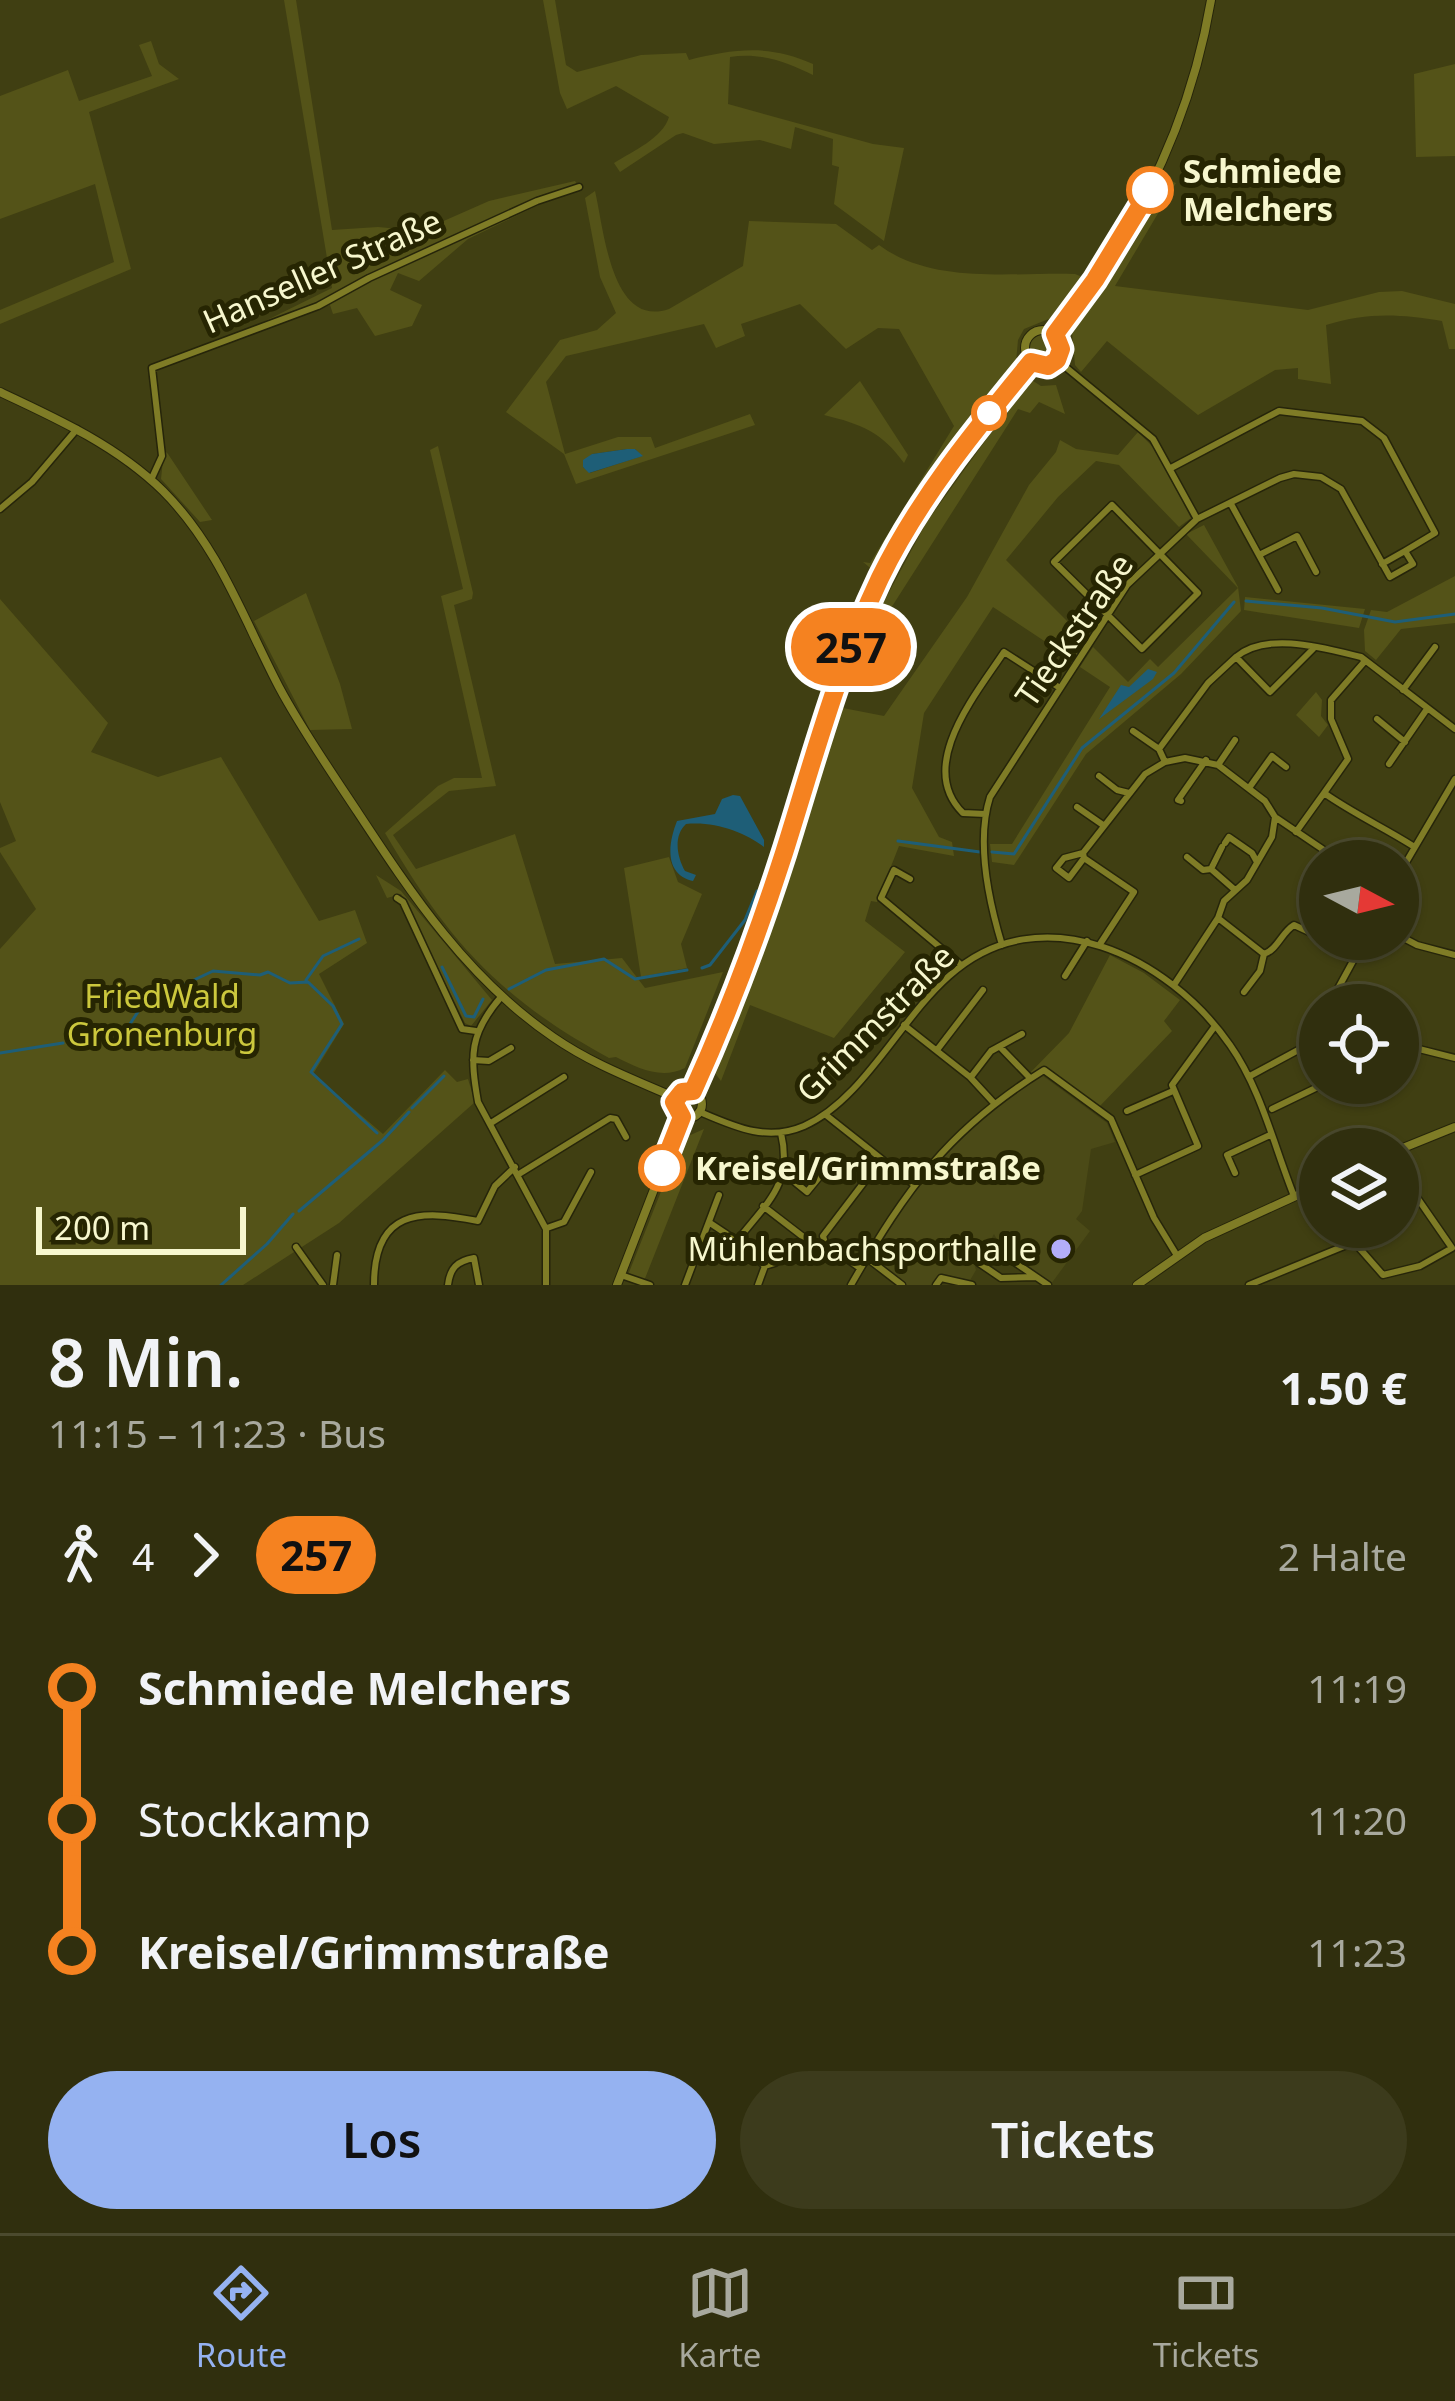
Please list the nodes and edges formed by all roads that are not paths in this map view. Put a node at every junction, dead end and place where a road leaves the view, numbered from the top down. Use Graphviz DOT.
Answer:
graph roads {
  1 [pos="1210,0"];
  2 [pos="579,188"];
  3 [pos="1055,334"];
  4 [pos="1057,360"];
  5 [pos="1031,362"];
  6 [pos="0,392"];
  7 [pos="77,429"];
  8 [pos="1171,468"];
  9 [pos="151,479"];
  10 [pos="1231,504"];
  11 [pos="0,509"];
  12 [pos="1197,519"];
  13 [pos="1405,551"];
  14 [pos="1160,552"];
  15 [pos="1259,555"];
  16 [pos="1382,563"];
  17 [pos="1316,572"];
  18 [pos="1277,590"];
  19 [pos="1107,616"];
  20 [pos="1435,647"];
  21 [pos="1313,649"];
  22 [pos="1236,657"];
  23 [pos="1365,661"];
  24 [pos="1060,688"];
  25 [pos="1403,690"];
  26 [pos="1427,709"];
  27 [pos="1377,719"];
  28 [pos="1455,729"];
  29 [pos="1132,731"];
  30 [pos="1235,740"];
  31 [pos="1405,742"];
  32 [pos="1159,749"];
  33 [pos="1206,760"];
  34 [pos="1166,762"];
  35 [pos="1389,764"];
  36 [pos="1218,765"];
  37 [pos="1286,767"];
  38 [pos="1099,776"];
  39 [pos="1455,779"];
  40 [pos="1249,788"];
  41 [pos="1129,793"];
  42 [pos="1324,794"];
  43 [pos="1181,801"];
  44 [pos="1077,806"];
  45 [pos="985,814"];
  46 [pos="1275,818"];
  47 [pos="1103,826"];
  48 [pos="1296,832"];
  49 [pos="1308,840"];
  50 [pos="1403,840"];
  51 [pos="1417,840"];
  52 [pos="1187,857"];
  53 [pos="1257,862"];
  54 [pos="1211,869"];
  55 [pos="910,879"];
  56 [pos="1236,891"];
  57 [pos="397,898"];
  58 [pos="1218,917"];
  59 [pos="1299,927"];
  60 [pos="1087,940"];
  61 [pos="1100,944"];
  62 [pos="1002,945"];
  63 [pos="1419,946"];
  64 [pos="1264,954"];
  65 [pos="1455,956"];
  66 [pos="961,965"];
  67 [pos="1065,976"];
  68 [pos="1174,985"];
  69 [pos="983,990"];
  70 [pos="1244,992"];
  71 [pos="501,997"];
  72 [pos="904,1025"];
  73 [pos="1216,1026"];
  74 [pos="476,1031"];
  75 [pos="1022,1034"];
  76 [pos="1000,1047"];
  77 [pos="511,1048"];
  78 [pos="1299,1048"];
  79 [pos="1419,1049"];
  80 [pos="937,1050"];
  81 [pos="1455,1058"];
  82 [pos="473,1060"];
  83 [pos="564,1077"];
  84 [pos="970,1077"];
  85 [pos="1249,1077"];
  86 [pos="1030,1078"];
  87 [pos="693,1091"];
  88 [pos="1174,1091"];
  89 [pos="1299,1096"];
  90 [pos="676,1098"];
  91 [pos="993,1102"];
  92 [pos="1272,1108"];
  93 [pos="700,1112"];
  94 [pos="1127,1112"];
  95 [pos="826,1114"];
  96 [pos="682,1117"];
  97 [pos="490,1124"];
  98 [pos="1455,1127"];
  99 [pos="781,1132"];
  100 [pos="1270,1136"];
  101 [pos="626,1137"];
  102 [pos="1419,1142"];
  103 [pos="881,1160"];
  104 [pos="517,1170"];
  105 [pos="826,1170"];
  106 [pos="591,1172"];
  107 [pos="1234,1173"];
  108 [pos="785,1174"];
  109 [pos="1135,1175"];
  110 [pos="913,1184"];
  111 [pos="719,1195"];
  112 [pos="1299,1195"];
  113 [pos="1294,1197"];
  114 [pos="1419,1199"];
  115 [pos="763,1206"];
  116 [pos="709,1222"];
  117 [pos="546,1228"];
  118 [pos="737,1240"];
  119 [pos="825,1244"];
  120 [pos="296,1247"];
  121 [pos="1454,1248"];
  122 [pos="780,1251"];
  123 [pos="1176,1254"];
  124 [pos="337,1255"];
  125 [pos="867,1258"];
  126 [pos="765,1266"];
  127 [pos="860,1268"];
  128 [pos="1036,1277"];
  129 [pos="619,1280"];
  130 [pos="321,1282"];
  131 [pos="309,1285"];
  132 [pos="334,1285"];
  133 [pos="374,1285"];
  134 [pos="448,1285"];
  135 [pos="479,1285"];
  136 [pos="546,1285"];
  137 [pos="650,1285"];
  138 [pos="685,1285"];
  139 [pos="758,1285"];
  140 [pos="851,1285"];
  141 [pos="902,1285"];
  142 [pos="936,1285"];
  143 [pos="972,1285"];
  144 [pos="1048,1285"];
  145 [pos="1137,1285"];
  146 [pos="1249,1285"];
  1 -- 3 [label="main road"];
  2 -- 9 [label="street, Hanseller Straße"];
  3 -- 4 [label="main road"];
  3 -- 5 [label="main road"];
  4 -- 5 [label="main road"];
  4 -- 8 [label="street"];
  5 -- 87 [label="main road"];
  6 -- 7 [label="main road"];
  7 -- 9 [label="main road"];
  7 -- 11 [label="street"];
  8 -- 12 [label="street"];
  8 -- 13 [label="street"];
  9 -- 71 [label="main road"];
  10 -- 12 [label="street, Tieckstraße"];
  10 -- 15 [label="street"];
  10 -- 16 [label="street, Tieckstraße"];
  12 -- 14 [label="street, Tieckstraße"];
  13 -- 16 [label="street"];
  13 -- 16 [label="street"];
  14 -- 19 [label="street, Tieckstraße"];
  14 -- 19 [label="street"];
  14 -- 19 [label="street"];
  15 -- 17 [label="street"];
  15 -- 18 [label="street"];
  19 -- 24 [label="street, Tieckstraße"];
  20 -- 25 [label="street"];
  21 -- 22 [label="street"];
  21 -- 22 [label="street"];
  21 -- 23 [label="street"];
  22 -- 32 [label="street"];
  23 -- 25 [label="street"];
  23 -- 42 [label="street"];
  24 -- 45 [label="street, Tieckstraße"];
  24 -- 45 [label="street"];
  25 -- 26 [label="street"];
  26 -- 28 [label="street"];
  26 -- 31 [label="street"];
  27 -- 31 [label="street"];
  29 -- 32 [label="street"];
  30 -- 36 [label="street"];
  31 -- 35 [label="street"];
  32 -- 34 [label="street"];
  33 -- 34 [label="street"];
  33 -- 36 [label="street"];
  33 -- 43 [label="street"];
  34 -- 41 [label="street"];
  36 -- 40 [label="street"];
  37 -- 40 [label="street"];
  38 -- 41 [label="street"];
  39 -- 51 [label="street"];
  40 -- 46 [label="street"];
  41 -- 47 [label="street"];
  42 -- 48 [label="street"];
  42 -- 50 [label="street"];
  44 -- 47 [label="street"];
  45 -- 62 [label="street"];
  46 -- 48 [label="street"];
  46 -- 53 [label="street"];
  47 -- 61 [label="street"];
  48 -- 49 [label="street"];
  52 -- 54 [label="street"];
  53 -- 54 [label="street"];
  53 -- 56 [label="street"];
  54 -- 56 [label="street"];
  55 -- 66 [label="street"];
  56 -- 58 [label="street"];
  57 -- 74 [label="street"];
  58 -- 64 [label="street"];
  58 -- 68 [label="street"];
  59 -- 64 [label="street"];
  60 -- 61 [label="street, Grimmstraße"];
  60 -- 62 [label="street, Grimmstraße"];
  60 -- 67 [label="street"];
  61 -- 68 [label="street, Grimmstraße"];
  62 -- 66 [label="street, Grimmstraße"];
  63 -- 65 [label="street"];
  64 -- 70 [label="street"];
  66 -- 72 [label="street, Grimmstraße"];
  68 -- 73 [label="street, Grimmstraße"];
  69 -- 80 [label="street"];
  71 -- 74 [label="street"];
  71 -- 90 [label="main road"];
  72 -- 80 [label="street"];
  72 -- 95 [label="street, Grimmstraße"];
  73 -- 85 [label="street, Grimmstraße"];
  73 -- 88 [label="street"];
  74 -- 82 [label="street"];
  75 -- 76 [label="street"];
  76 -- 84 [label="street"];
  76 -- 86 [label="street"];
  77 -- 82 [label="street"];
  78 -- 85 [label="street"];
  79 -- 81 [label="street"];
  80 -- 84 [label="street"];
  82 -- 97 [label="street"];
  83 -- 97 [label="street"];
  84 -- 91 [label="street"];
  85 -- 100 [label="street, Grimmstraße"];
  86 -- 91 [label="street"];
  86 -- 109 [label="street"];
  87 -- 90 [label="main road"];
  87 -- 93 [label="main road"];
  88 -- 94 [label="street"];
  88 -- 109 [label="street"];
  89 -- 92 [label="street"];
  90 -- 96 [label="main road"];
  91 -- 110 [label="street"];
  93 -- 96 [label="main road"];
  93 -- 99 [label="street, Grimmstraße"];
  95 -- 99 [label="street, Grimmstraße"];
  95 -- 103 [label="street"];
  96 -- 129 [label="main road"];
  97 -- 104 [label="street"];
  98 -- 102 [label="main road"];
  99 -- 108 [label="street"];
  100 -- 107 [label="street"];
  100 -- 113 [label="street, Grimmstraße"];
  101 -- 104 [label="street"];
  103 -- 110 [label="street"];
  103 -- 119 [label="street"];
  104 -- 117 [label="street"];
  104 -- 133 [label="street"];
  105 -- 108 [label="street"];
  106 -- 117 [label="street"];
  108 -- 115 [label="street"];
  109 -- 123 [label="street"];
  110 -- 125 [label="street"];
  111 -- 116 [label="street"];
  112 -- 113 [label="main road"];
  113 -- 123 [label="main road"];
  114 -- 121 [label="street"];
  115 -- 118 [label="street"];
  115 -- 119 [label="street"];
  116 -- 118 [label="street"];
  116 -- 138 [label="street"];
  117 -- 136 [label="street"];
  118 -- 126 [label="street"];
  119 -- 127 [label="street"];
  120 -- 130 [label="street"];
  121 -- 146 [label="street"];
  122 -- 126 [label="street"];
  123 -- 145 [label="main road"];
  124 -- 132 [label="street"];
  125 -- 127 [label="street"];
  125 -- 141 [label="street"];
  126 -- 139 [label="street"];
  127 -- 140 [label="street"];
  128 -- 128 [label="street"];
  128 -- 144 [label="street"];
  129 -- 137 [label="street"];
  130 -- 131 [label="street"];
  134 -- 135 [label="street"];
  142 -- 143 [label="street"];
}
